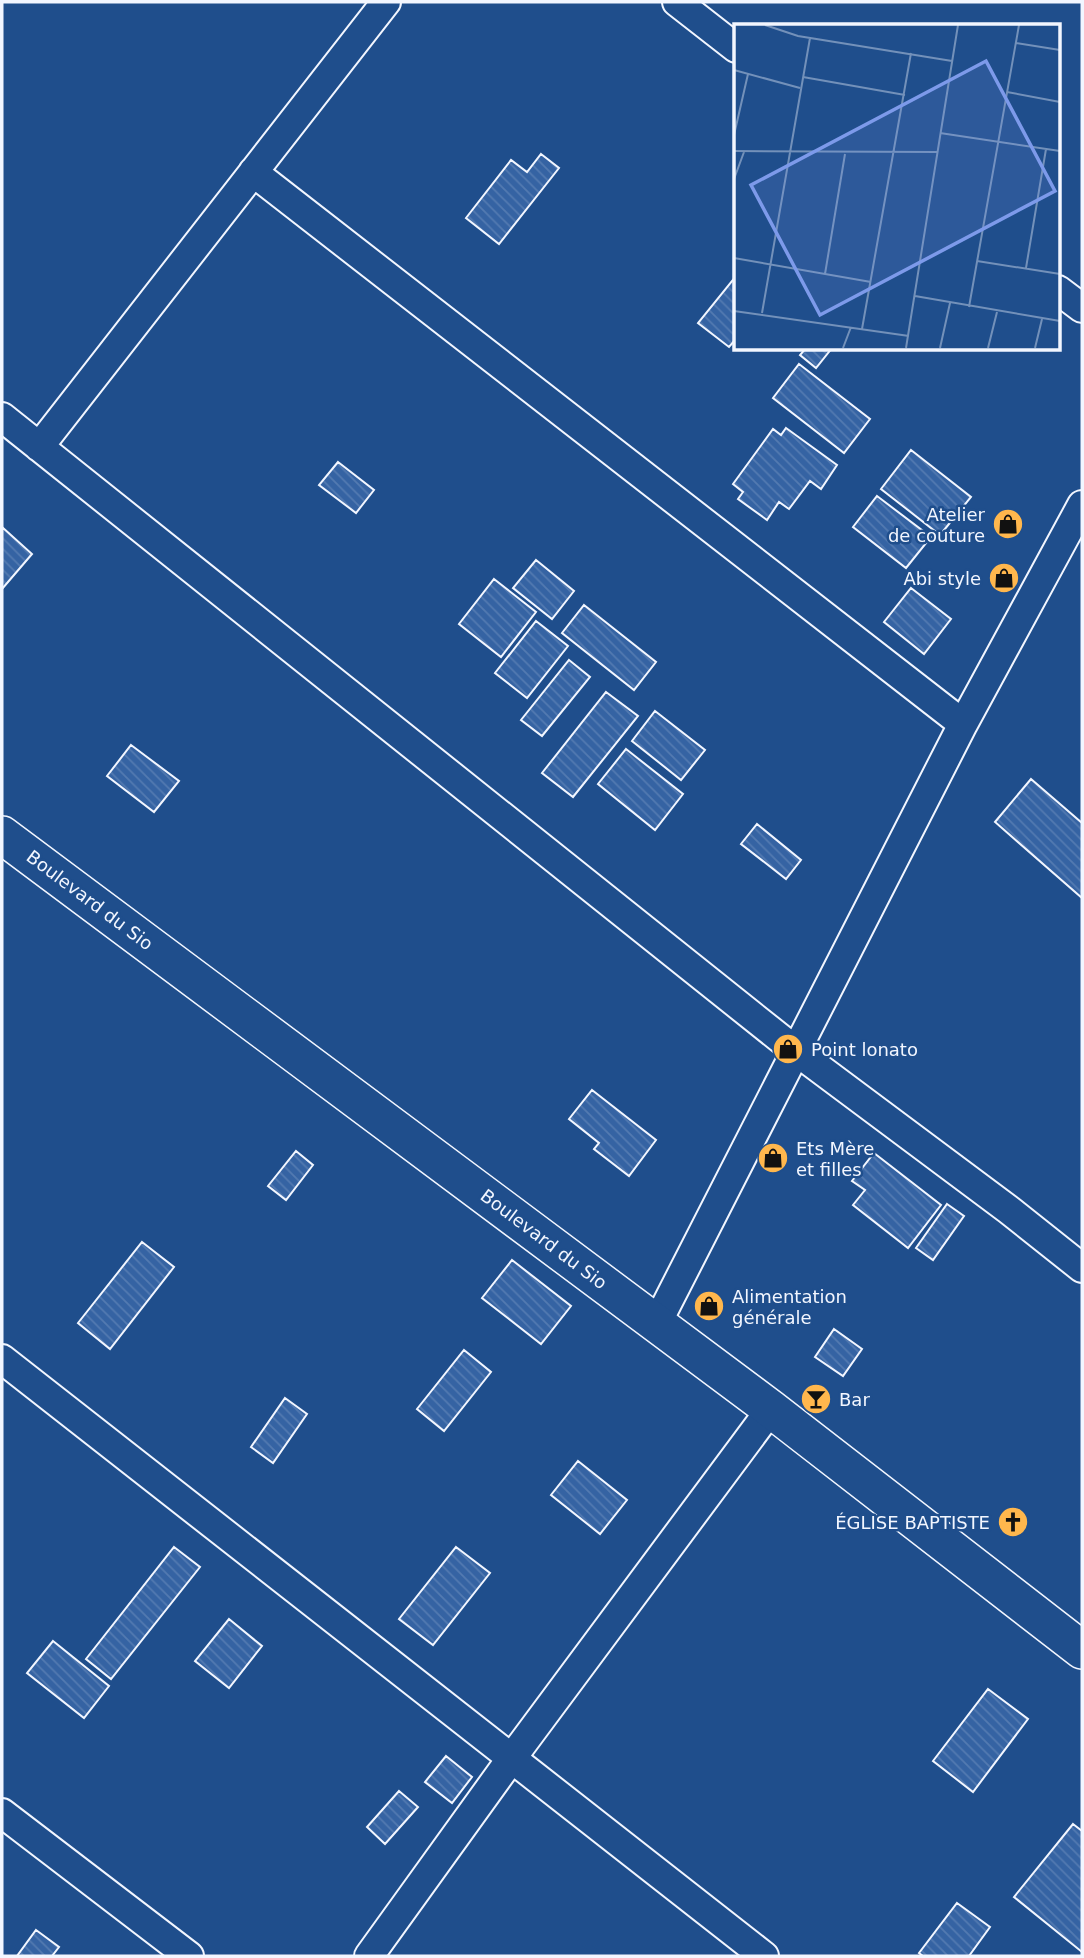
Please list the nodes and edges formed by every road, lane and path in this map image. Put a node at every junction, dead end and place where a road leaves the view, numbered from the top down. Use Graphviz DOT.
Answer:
graph roads {
  1 [pos="386,2"];
  2 [pos="677,2"];
  3 [pos="734,46"];
  4 [pos="253,172"];
  5 [pos="1060,292"];
  6 [pos="1082,309"];
  7 [pos="2,417"];
  8 [pos="39,447"];
  9 [pos="1082,505"];
  10 [pos="963,724"];
  11 [pos="2,835"];
  12 [pos="796,1051"];
  13 [pos="1082,1268"];
  14 [pos="657,1323"];
  15 [pos="2,1359"];
  16 [pos="771,1409"];
  17 [pos="1082,1650"];
  18 [pos="511,1759"];
  19 [pos="2,1813"];
  20 [pos="189,1956"];
  21 [pos="369,1956"];
  22 [pos="764,1956"];
  1 -- 4 [label="street"];
  2 -- 3 [label="street"];
  4 -- 8 [label="street"];
  4 -- 10 [label="street"];
  5 -- 6 [label="street"];
  7 -- 8 [label="street"];
  8 -- 12 [label="street"];
  9 -- 10 [label="street"];
  10 -- 12 [label="street"];
  11 -- 14 [label="street, Boulevard du Sio"];
  12 -- 13 [label="street"];
  12 -- 14 [label="street"];
  14 -- 16 [label="street, Boulevard du Sio"];
  15 -- 18 [label="street"];
  16 -- 17 [label="street, Boulevard du Sio"];
  16 -- 18 [label="street"];
  18 -- 21 [label="street"];
  18 -- 22 [label="street"];
  19 -- 20 [label="street"];
}
